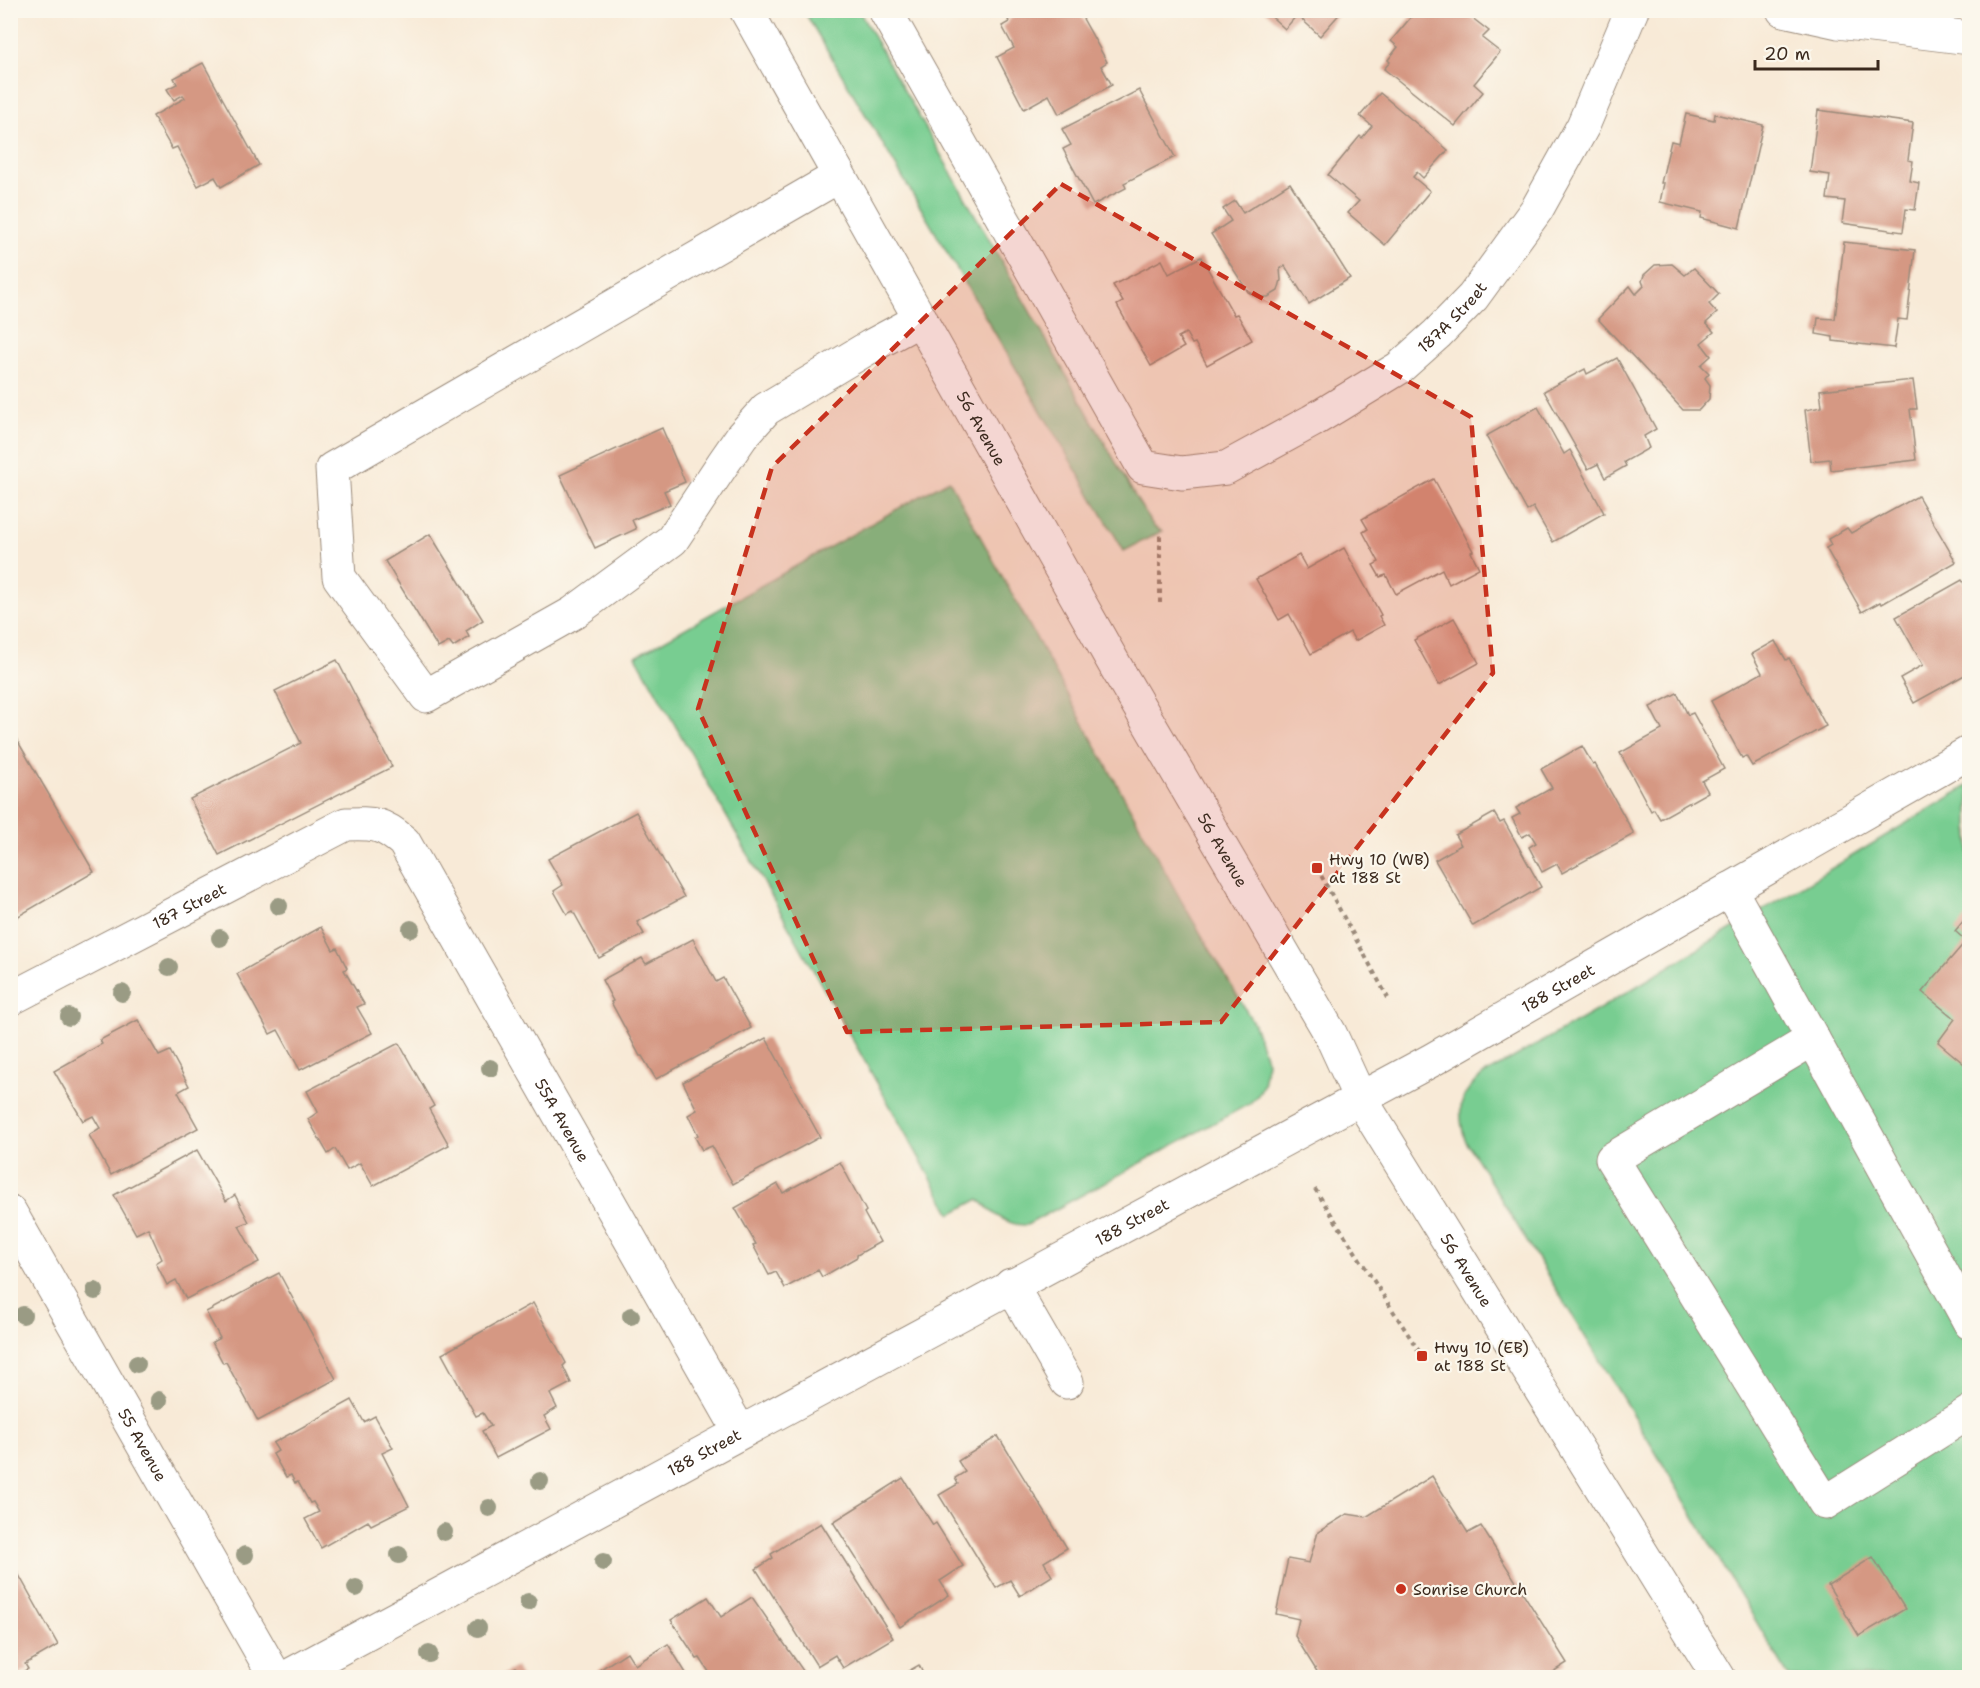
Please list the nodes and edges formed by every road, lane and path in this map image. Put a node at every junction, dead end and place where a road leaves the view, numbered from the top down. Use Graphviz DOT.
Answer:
graph roads {
  1 [pos="746,10"];
  2 [pos="885,10"];
  3 [pos="1632,10"];
  4 [pos="1783,10"];
  5 [pos="1970,38"];
  6 [pos="838,176"];
  7 [pos="921,319"];
  8 [pos="1160,534"];
  9 [pos="1160,603"];
  10 [pos="1970,752"];
  11 [pos="370,823"];
  12 [pos="1317,868"];
  13 [pos="1730,889"];
  14 [pos="1389,998"];
  15 [pos="10,999"];
  16 [pos="1813,1039"];
  17 [pos="1360,1098"];
  18 [pos="1315,1189"];
  19 [pos="10,1212"];
  20 [pos="1011,1285"];
  21 [pos="1970,1323"];
  22 [pos="1422,1356"];
  23 [pos="1067,1382"];
  24 [pos="1970,1412"];
  25 [pos="740,1432"];
  26 [pos="276,1677"];
  27 [pos="285,1677"];
  28 [pos="1719,1677"];
  1 -- 6 [label="main road, 56 Avenue"];
  2 -- 3 [label="main road, 187A Street"];
  4 -- 5 [label="main road"];
  6 -- 7 [label="main road, 56 Avenue"];
  6 -- 7 [label="main road"];
  7 -- 17 [label="main road, 56 Avenue"];
  8 -- 9 [label="path"];
  10 -- 13 [label="main road, 188 Street"];
  11 -- 15 [label="main road, 187 Street"];
  11 -- 25 [label="main road, 55A Avenue"];
  12 -- 14 [label="path"];
  13 -- 16 [label="main road"];
  13 -- 17 [label="main road, 188 Street"];
  16 -- 21 [label="main road"];
  16 -- 24 [label="main road"];
  17 -- 20 [label="main road, 188 Street"];
  17 -- 28 [label="main road, 56 Avenue"];
  18 -- 22 [label="path"];
  19 -- 26 [label="main road, 55 Avenue"];
  20 -- 23 [label="main road"];
  20 -- 25 [label="main road, 188 Street"];
  25 -- 27 [label="main road, 188 Street"];
}
